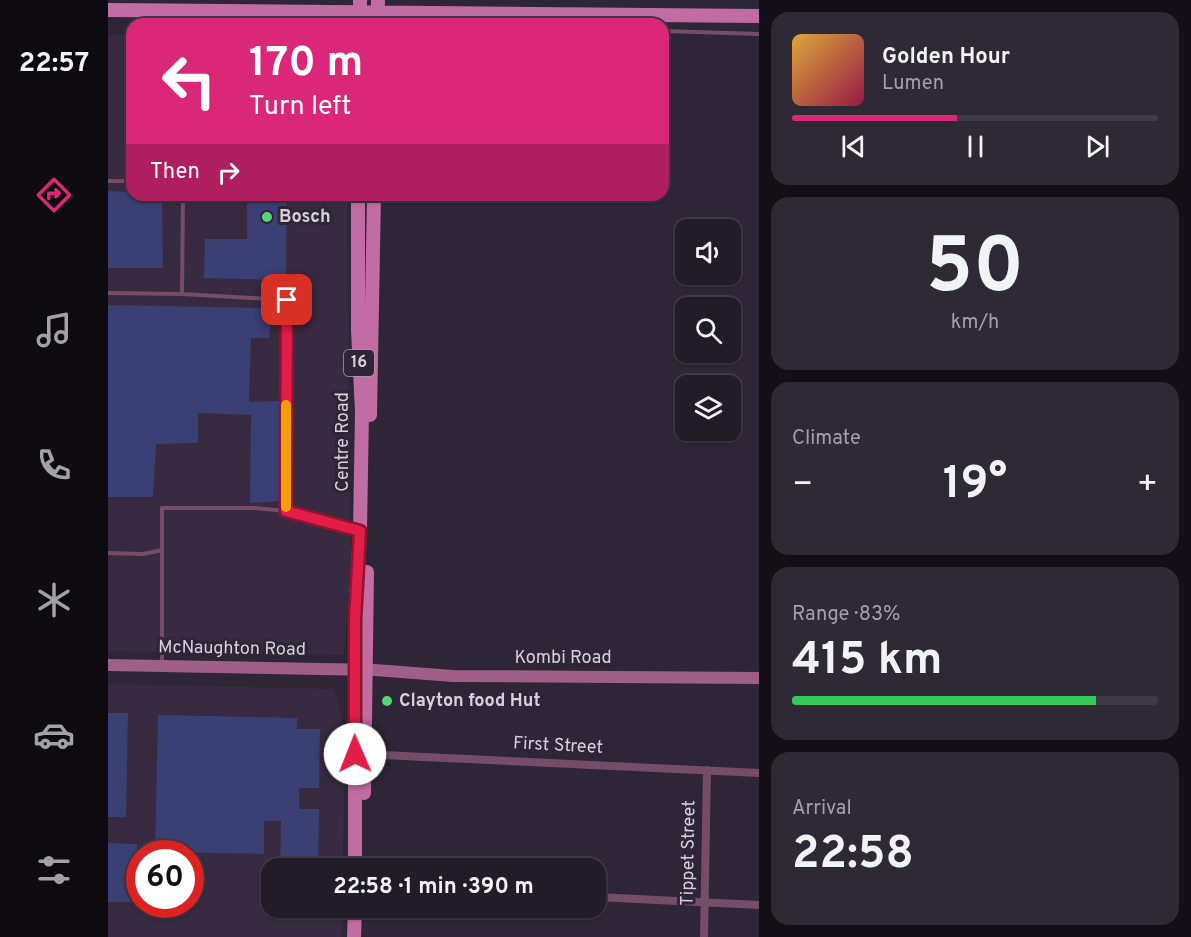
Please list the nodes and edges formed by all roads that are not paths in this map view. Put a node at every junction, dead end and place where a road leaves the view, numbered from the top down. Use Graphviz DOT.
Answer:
graph roads {
  1 [pos="111,7"];
  2 [pos="324,12"];
  3 [pos="360,12"];
  4 [pos="378,12"];
  5 [pos="462,13"];
  6 [pos="759,16"];
  7 [pos="332,18"];
  8 [pos="439,18"];
  9 [pos="669,31"];
  10 [pos="759,34"];
  11 [pos="108,181"];
  12 [pos="126,181"];
  13 [pos="183,201"];
  14 [pos="358,201"];
  15 [pos="374,201"];
  16 [pos="108,293"];
  17 [pos="182,294"];
  18 [pos="286,511"];
  19 [pos="360,531"];
  20 [pos="162,550"];
  21 [pos="108,553"];
  22 [pos="108,665"];
  23 [pos="162,666"];
  24 [pos="360,670"];
  25 [pos="759,678"];
  26 [pos="360,754"];
  27 [pos="707,770"];
  28 [pos="759,773"];
  29 [pos="355,858"];
  30 [pos="363,858"];
  31 [pos="606,897"];
  32 [pos="705,902"];
  33 [pos="759,905"];
  34 [pos="355,918"];
  35 [pos="362,918"];
  36 [pos="354,937"];
  37 [pos="362,937"];
  38 [pos="705,937"];
  1 -- 2 [label="main road"];
  2 -- 3 [label="main road"];
  2 -- 7 [label="main road"];
  3 -- 4 [label="main road"];
  4 -- 5 [label="main road"];
  5 -- 6 [label="main road"];
  5 -- 8 [label="main road"];
  9 -- 10 [label="lane"];
  11 -- 12 [label="lane"];
  13 -- 17 [label="lane"];
  14 -- 19 [label="main road, Centre Road / 16"];
  15 -- 24 [label="main road, Centre Road / 16"];
  16 -- 17 [label="lane"];
  17 -- 18 [label="lane"];
  18 -- 19 [label="lane"];
  18 -- 20 [label="lane"];
  19 -- 24 [label="main road, Centre Road / 16"];
  20 -- 21 [label="lane"];
  20 -- 23 [label="lane"];
  22 -- 23 [label="main road, McNaughton Road"];
  23 -- 24 [label="main road, McNaughton Road"];
  24 -- 25 [label="main road, Kombi Road"];
  24 -- 26 [label="main road, Centre Road / 16"];
  26 -- 27 [label="street, First Street"];
  26 -- 29 [label="main road, Centre Road / 16"];
  26 -- 30 [label="main road, Centre Road / 16"];
  27 -- 28 [label="street, First Street"];
  27 -- 32 [label="street, Tippet Street"];
  31 -- 32 [label="street"];
  32 -- 33 [label="street"];
  32 -- 38 [label="street, Tippet Street"];
  34 -- 36 [label="main road"];
  35 -- 37 [label="main road"];
}
